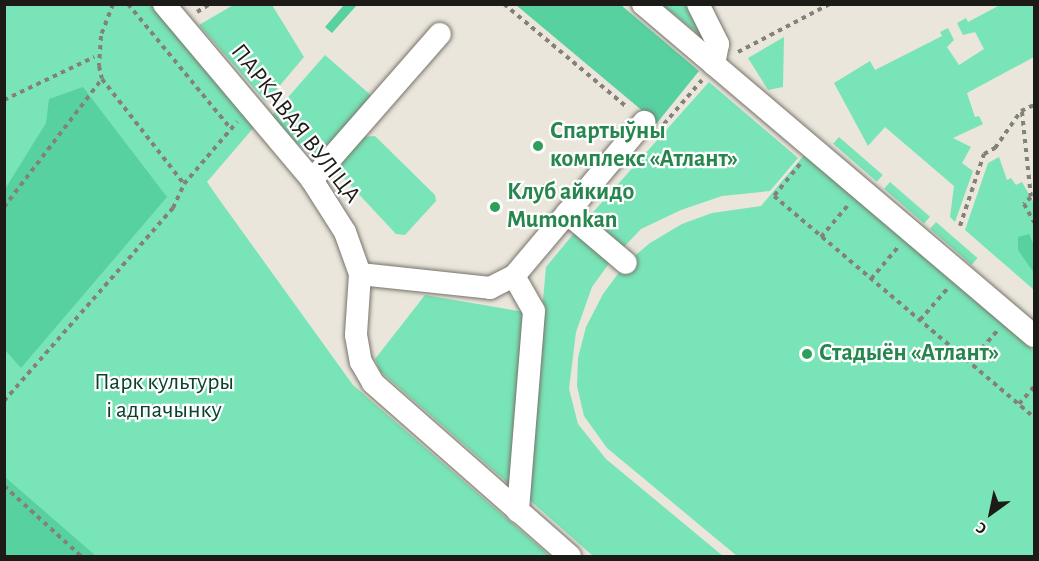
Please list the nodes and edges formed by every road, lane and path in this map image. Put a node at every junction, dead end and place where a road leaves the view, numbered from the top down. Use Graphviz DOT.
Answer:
graph roads {
  1 [pos="128,4"];
  2 [pos="164,4"];
  3 [pos="210,4"];
  4 [pos="504,4"];
  5 [pos="643,4"];
  6 [pos="698,4"];
  7 [pos="754,4"];
  8 [pos="760,4"];
  9 [pos="830,4"];
  10 [pos="110,5"];
  11 [pos="196,13"];
  12 [pos="440,34"];
  13 [pos="94,57"];
  14 [pos="709,72"];
  15 [pos="102,79"];
  16 [pos="4,100"];
  17 [pos="1035,105"];
  18 [pos="250,106"];
  19 [pos="1022,111"];
  20 [pos="652,126"];
  21 [pos="231,129"];
  22 [pos="807,156"];
  23 [pos="312,180"];
  24 [pos="184,184"];
  25 [pos="543,185"];
  26 [pos="552,192"];
  27 [pos="855,197"];
  28 [pos="4,207"];
  29 [pos="567,213"];
  30 [pos="1035,222"];
  31 [pos="960,226"];
  32 [pos="821,237"];
  33 [pos="905,240"];
  34 [pos="626,263"];
  35 [pos="360,274"];
  36 [pos="514,276"];
  37 [pos="871,279"];
  38 [pos="954,281"];
  39 [pos="920,320"];
  40 [pos="1003,324"];
  41 [pos="1035,336"];
  42 [pos="970,362"];
  43 [pos="1035,387"];
  44 [pos="4,401"];
  45 [pos="1020,404"];
  46 [pos="1035,417"];
  47 [pos="4,486"];
  48 [pos="518,511"];
  49 [pos="81,556"];
  50 [pos="570,556"];
  1 -- 21 [label="path"];
  2 -- 18 [label="street, ПАРКАВАЯ ВУЛІЦА"];
  3 -- 11 [label="path"];
  4 -- 20 [label="path"];
  5 -- 14 [label="street"];
  6 -- 14 [label="street"];
  7 -- 8 [label="path"];
  9 -- 14 [label="path"];
  10 -- 15 [label="path"];
  12 -- 23 [label="street"];
  13 -- 16 [label="path"];
  14 -- 20 [label="path"];
  14 -- 41 [label="street"];
  15 -- 24 [label="path"];
  15 -- 28 [label="path"];
  17 -- 19 [label="path"];
  18 -- 21 [label="path"];
  18 -- 23 [label="street, ПАРКАВАЯ ВУЛІЦА"];
  19 -- 30 [label="path"];
  19 -- 31 [label="path"];
  20 -- 29 [label="street"];
  21 -- 24 [label="path"];
  22 -- 32 [label="path"];
  23 -- 35 [label="street, ПАРКАВАЯ ВУЛІЦА"];
  24 -- 44 [label="path"];
  25 -- 26 [label="path"];
  27 -- 32 [label="path"];
  29 -- 34 [label="street"];
  29 -- 36 [label="street"];
  32 -- 37 [label="path"];
  33 -- 37 [label="path"];
  35 -- 36 [label="street"];
  35 -- 48 [label="street, ПАРКАВАЯ ВУЛІЦА"];
  36 -- 48 [label="street"];
  37 -- 39 [label="path"];
  38 -- 39 [label="path"];
  39 -- 42 [label="path"];
  40 -- 42 [label="path"];
  42 -- 45 [label="path"];
  43 -- 45 [label="path"];
  45 -- 46 [label="path"];
  47 -- 49 [label="path"];
  48 -- 50 [label="street, ПАРКАВАЯ ВУЛІЦА"];
}
